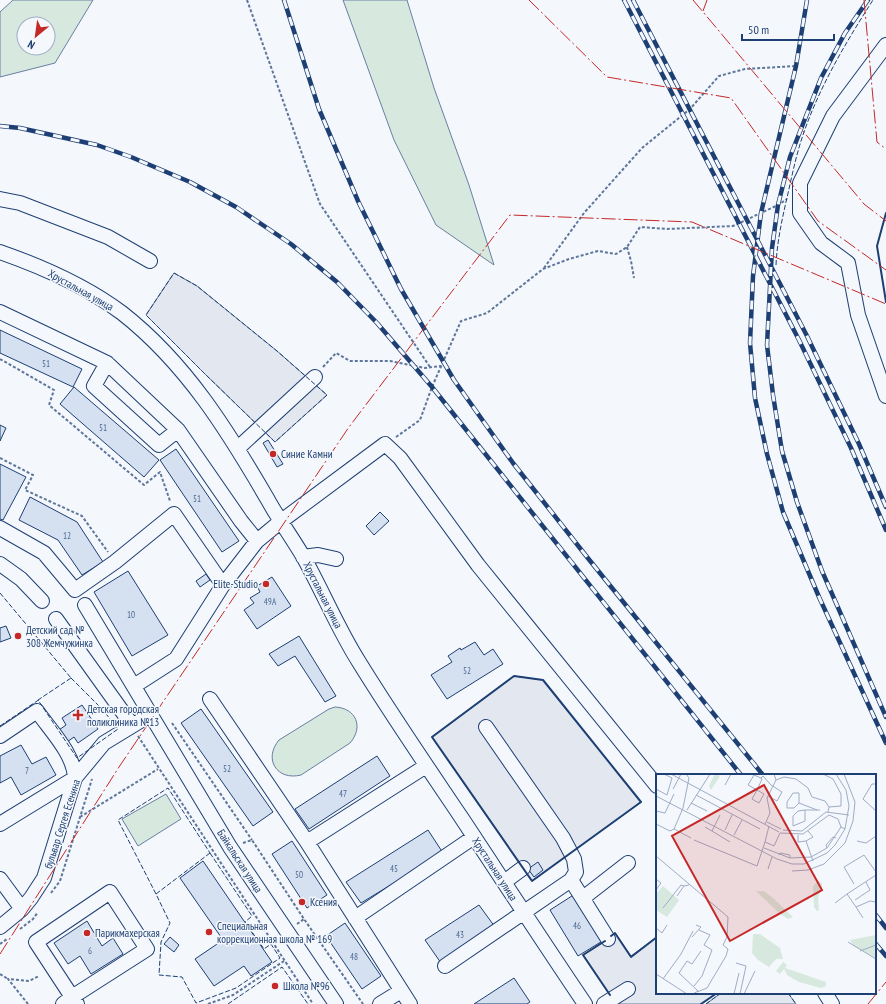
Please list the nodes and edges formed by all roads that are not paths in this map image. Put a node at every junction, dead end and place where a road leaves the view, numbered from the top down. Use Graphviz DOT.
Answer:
graph roads {
  1 [pos="886,46"];
  2 [pos="0,199"];
  3 [pos="0,252"];
  4 [pos="150,261"];
  5 [pos="0,312"];
  6 [pos="107,363"];
  7 [pos="315,377"];
  8 [pos="886,396"];
  9 [pos="178,430"];
  10 [pos="238,448"];
  11 [pos="280,522"];
  12 [pos="0,528"];
  13 [pos="257,541"];
  14 [pos="303,558"];
  15 [pos="336,559"];
  16 [pos="0,564"];
  17 [pos="223,586"];
  18 [pos="42,601"];
  19 [pos="85,605"];
  20 [pos="56,619"];
  21 [pos="134,686"];
  22 [pos="210,699"];
  23 [pos="150,715"];
  24 [pos="132,725"];
  25 [pos="486,727"];
  26 [pos="0,736"];
  27 [pos="426,766"];
  28 [pos="75,778"];
  29 [pos="656,785"];
  30 [pos="0,824"];
  31 [pos="474,837"];
  32 [pos="307,842"];
  33 [pos="628,863"];
  34 [pos="523,868"];
  35 [pos="0,879"];
  36 [pos="571,880"];
  37 [pos="504,882"];
  38 [pos="583,898"];
  39 [pos="22,909"];
  40 [pos="523,912"];
  41 [pos="355,918"];
  42 [pos="0,927"];
  43 [pos="608,939"];
  44 [pos="445,966"];
  45 [pos="628,989"];
  46 [pos="401,991"];
  47 [pos="826,994"];
  48 [pos="71,1002"];
  49 [pos="336,1004"];
  50 [pos="380,1004"];
  51 [pos="410,1004"];
  52 [pos="584,1004"];
  53 [pos="604,1004"];
  54 [pos="832,1004"];
  1 -- 8 [label="street"];
  2 -- 4 [label="street"];
  3 -- 10 [label="street, Хрустальная улица"];
  5 -- 6 [label="street"];
  6 -- 9 [label="street"];
  6 -- 9 [label="street"];
  7 -- 10 [label="street"];
  9 -- 13 [label="street"];
  10 -- 11 [label="street, Хрустальная улица"];
  11 -- 13 [label="street"];
  11 -- 14 [label="street, Хрустальная улица"];
  11 -- 29 [label="street"];
  12 -- 17 [label="street"];
  13 -- 17 [label="street"];
  14 -- 15 [label="street"];
  14 -- 27 [label="street, Хрустальная улица"];
  16 -- 18 [label="street"];
  17 -- 21 [label="street"];
  19 -- 21 [label="street, Байкальская улица"];
  20 -- 24 [label="street"];
  21 -- 23 [label="street, Байкальская улица"];
  22 -- 32 [label="street"];
  23 -- 24 [label="street, бульвар Сергея Есенина"];
  23 -- 49 [label="street, Байкальская улица"];
  24 -- 28 [label="street, бульвар Сергея Есенина"];
  25 -- 36 [label="street"];
  26 -- 28 [label="street"];
  27 -- 31 [label="street, Хрустальная улица"];
  27 -- 32 [label="street"];
  28 -- 30 [label="street"];
  28 -- 39 [label="street, бульвар Сергея Есенина"];
  31 -- 37 [label="street, Хрустальная улица"];
  31 -- 41 [label="street"];
  32 -- 41 [label="street"];
  33 -- 38 [label="street"];
  34 -- 37 [label="street"];
  35 -- 39 [label="street"];
  36 -- 38 [label="street"];
  36 -- 40 [label="street"];
  37 -- 40 [label="street, Хрустальная улица"];
  38 -- 43 [label="street"];
  39 -- 42 [label="street, бульвар Сергея Есенина"];
  40 -- 44 [label="street"];
  40 -- 52 [label="street, Хрустальная улица"];
  41 -- 46 [label="street"];
  45 -- 53 [label="street"];
  46 -- 50 [label="street"];
  46 -- 51 [label="street"];
  47 -- 54 [label="street"];
  48 -- 48 [label="street"];
}
